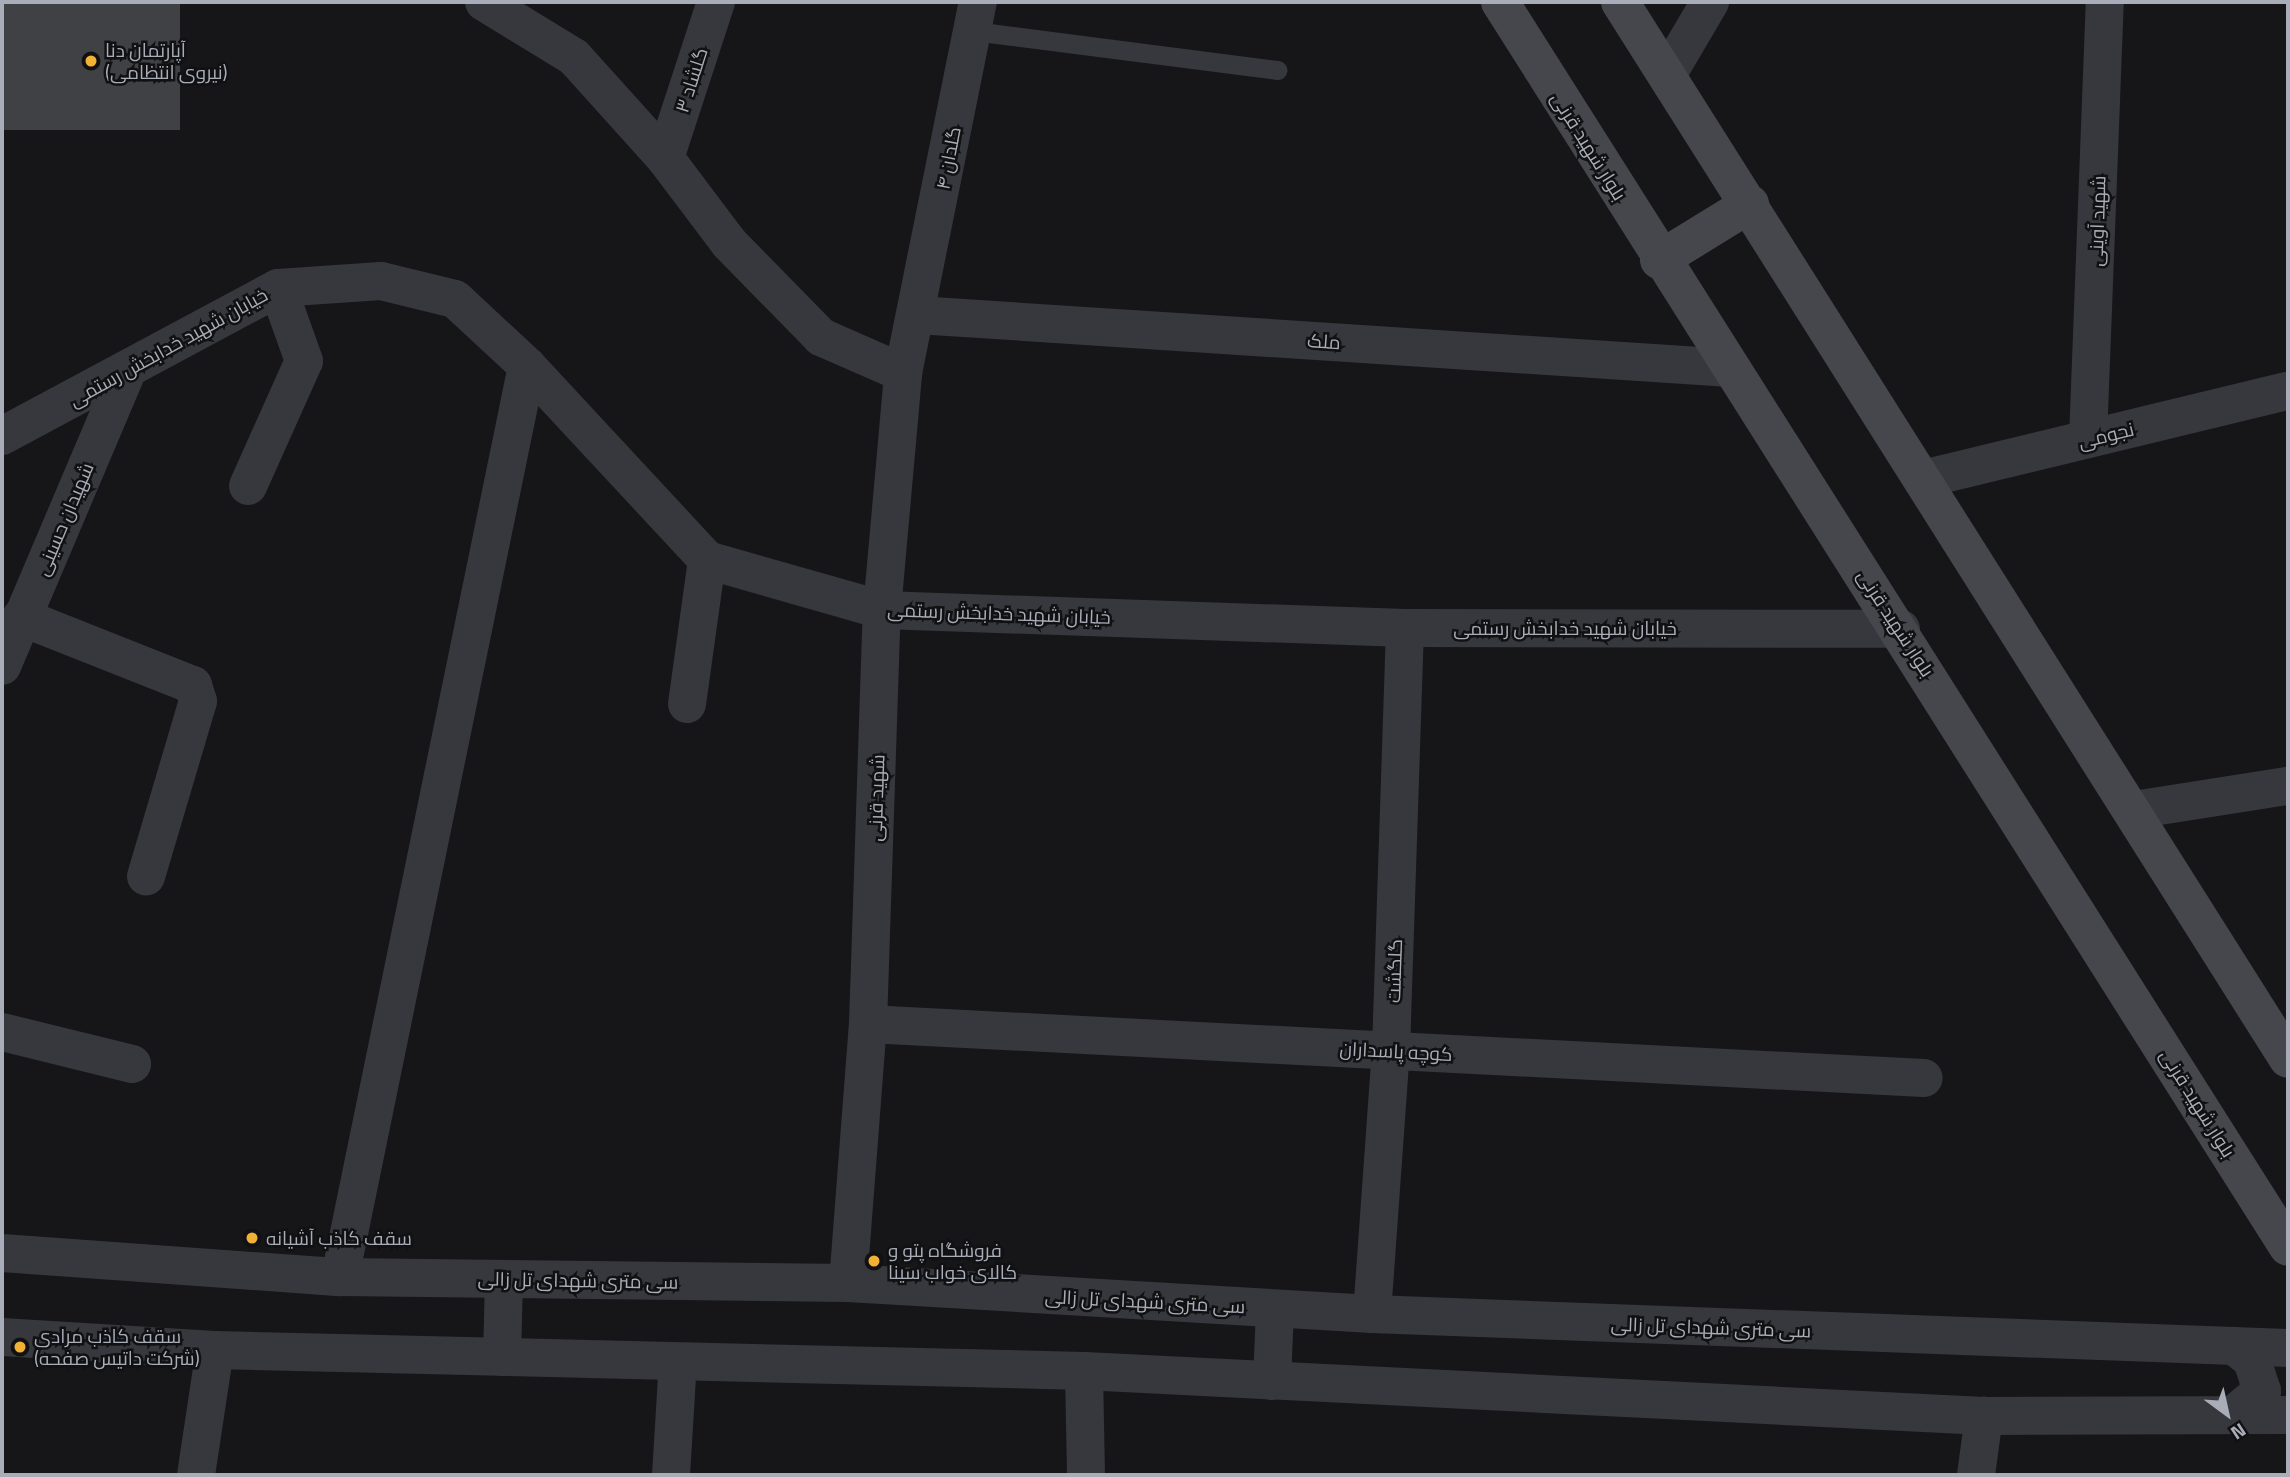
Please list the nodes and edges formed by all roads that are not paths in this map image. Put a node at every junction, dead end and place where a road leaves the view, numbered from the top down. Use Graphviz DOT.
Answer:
graph roads {
  1 [pos="484,2"];
  2 [pos="716,2"];
  3 [pos="1500,2"];
  4 [pos="1620,2"];
  5 [pos="1710,2"];
  6 [pos="2105,2"];
  7 [pos="975,16"];
  8 [pos="1278,70"];
  9 [pos="1667,75"];
  10 [pos="665,158"];
  11 [pos="1750,204"];
  12 [pos="1659,260"];
  13 [pos="278,288"];
  14 [pos="917,315"];
  15 [pos="527,366"];
  16 [pos="1730,368"];
  17 [pos="127,372"];
  18 [pos="903,373"];
  19 [pos="2288,391"];
  20 [pos="2,436"];
  21 [pos="2088,439"];
  22 [pos="1923,479"];
  23 [pos="248,485"];
  24 [pos="707,560"];
  25 [pos="882,610"];
  26 [pos="21,617"];
  27 [pos="1405,628"];
  28 [pos="1901,629"];
  29 [pos="2,666"];
  30 [pos="687,704"];
  31 [pos="2288,786"];
  32 [pos="2134,810"];
  33 [pos="146,876"];
  34 [pos="868,1024"];
  35 [pos="2,1032"];
  36 [pos="1391,1050"];
  37 [pos="2288,1059"];
  38 [pos="132,1064"];
  39 [pos="1924,1078"];
  40 [pos="2288,1247"];
  41 [pos="2,1253"];
  42 [pos="340,1277"];
  43 [pos="504,1279"];
  44 [pos="848,1283"];
  45 [pos="1275,1309"];
  46 [pos="1372,1314"];
  47 [pos="2,1338"];
  48 [pos="2234,1346"];
  49 [pos="2288,1348"];
  50 [pos="215,1350"];
  51 [pos="502,1357"];
  52 [pos="678,1362"];
  53 [pos="1083,1371"];
  54 [pos="1272,1381"];
  55 [pos="2233,1415"];
  56 [pos="2288,1415"];
  57 [pos="1984,1416"];
  58 [pos="196,1475"];
  59 [pos="671,1475"];
  60 [pos="1086,1475"];
  61 [pos="1976,1475"];
  1 -- 10 [label="street"];
  2 -- 10 [label="street, گلشاد ۳"];
  3 -- 12 [label="main road, بلوار شهید قرنی"];
  4 -- 9 [label="main road"];
  5 -- 9 [label="street"];
  6 -- 21 [label="street, شهید آوینی"];
  7 -- 8 [label="lane"];
  7 -- 14 [label="street, گلدان ۴"];
  9 -- 11 [label="main road"];
  10 -- 18 [label="street"];
  11 -- 12 [label="main road"];
  11 -- 22 [label="main road"];
  12 -- 16 [label="main road, بلوار شهید قرنی"];
  13 -- 15 [label="street, خیابان شهید خدابخش رستمی"];
  13 -- 17 [label="street, خیابان شهید خدابخش رستمی"];
  13 -- 23 [label="street"];
  14 -- 16 [label="street, ملک"];
  14 -- 18 [label="street, شهید قرنی"];
  15 -- 24 [label="street, خیابان شهید خدابخش رستمی"];
  15 -- 42 [label="street"];
  16 -- 28 [label="main road, بلوار شهید قرنی"];
  17 -- 20 [label="street, خیابان شهید خدابخش رستمی"];
  17 -- 26 [label="street, شهیدان حسینی"];
  18 -- 25 [label="street, شهید قرنی"];
  19 -- 21 [label="street, نجومی"];
  21 -- 22 [label="street, نجومی"];
  22 -- 32 [label="main road"];
  24 -- 25 [label="street, خیابان شهید خدابخش رستمی"];
  24 -- 30 [label="street"];
  25 -- 27 [label="street, خیابان شهید خدابخش رستمی"];
  25 -- 34 [label="street, شهید قرنی"];
  26 -- 29 [label="street, شهیدان حسینی"];
  26 -- 33 [label="street"];
  27 -- 28 [label="street, خیابان شهید خدابخش رستمی"];
  27 -- 36 [label="street, گلگشت"];
  28 -- 40 [label="main road, بلوار شهید قرنی"];
  31 -- 32 [label="street"];
  32 -- 37 [label="main road"];
  34 -- 36 [label="street, کوچه پاسداران"];
  34 -- 44 [label="street, شهید قرنی"];
  35 -- 38 [label="street"];
  36 -- 39 [label="street, کوچه پاسداران"];
  36 -- 46 [label="street, گلگشت"];
  41 -- 42 [label="street, سی متری شهدای تل زالی"];
  42 -- 43 [label="street, سی متری شهدای تل زالی"];
  43 -- 44 [label="street, سی متری شهدای تل زالی"];
  43 -- 51 [label="street"];
  44 -- 45 [label="street, سی متری شهدای تل زالی"];
  45 -- 46 [label="street, سی متری شهدای تل زالی"];
  45 -- 54 [label="street"];
  46 -- 48 [label="street, سی متری شهدای تل زالی"];
  47 -- 50 [label="street"];
  48 -- 49 [label="street, سی متری شهدای تل زالی"];
  48 -- 55 [label="street"];
  50 -- 51 [label="street"];
  50 -- 58 [label="street"];
  51 -- 52 [label="street"];
  52 -- 53 [label="street"];
  52 -- 59 [label="street"];
  53 -- 54 [label="street"];
  53 -- 60 [label="street"];
  54 -- 57 [label="street"];
  55 -- 56 [label="street"];
  55 -- 57 [label="street"];
  57 -- 61 [label="street"];
}
